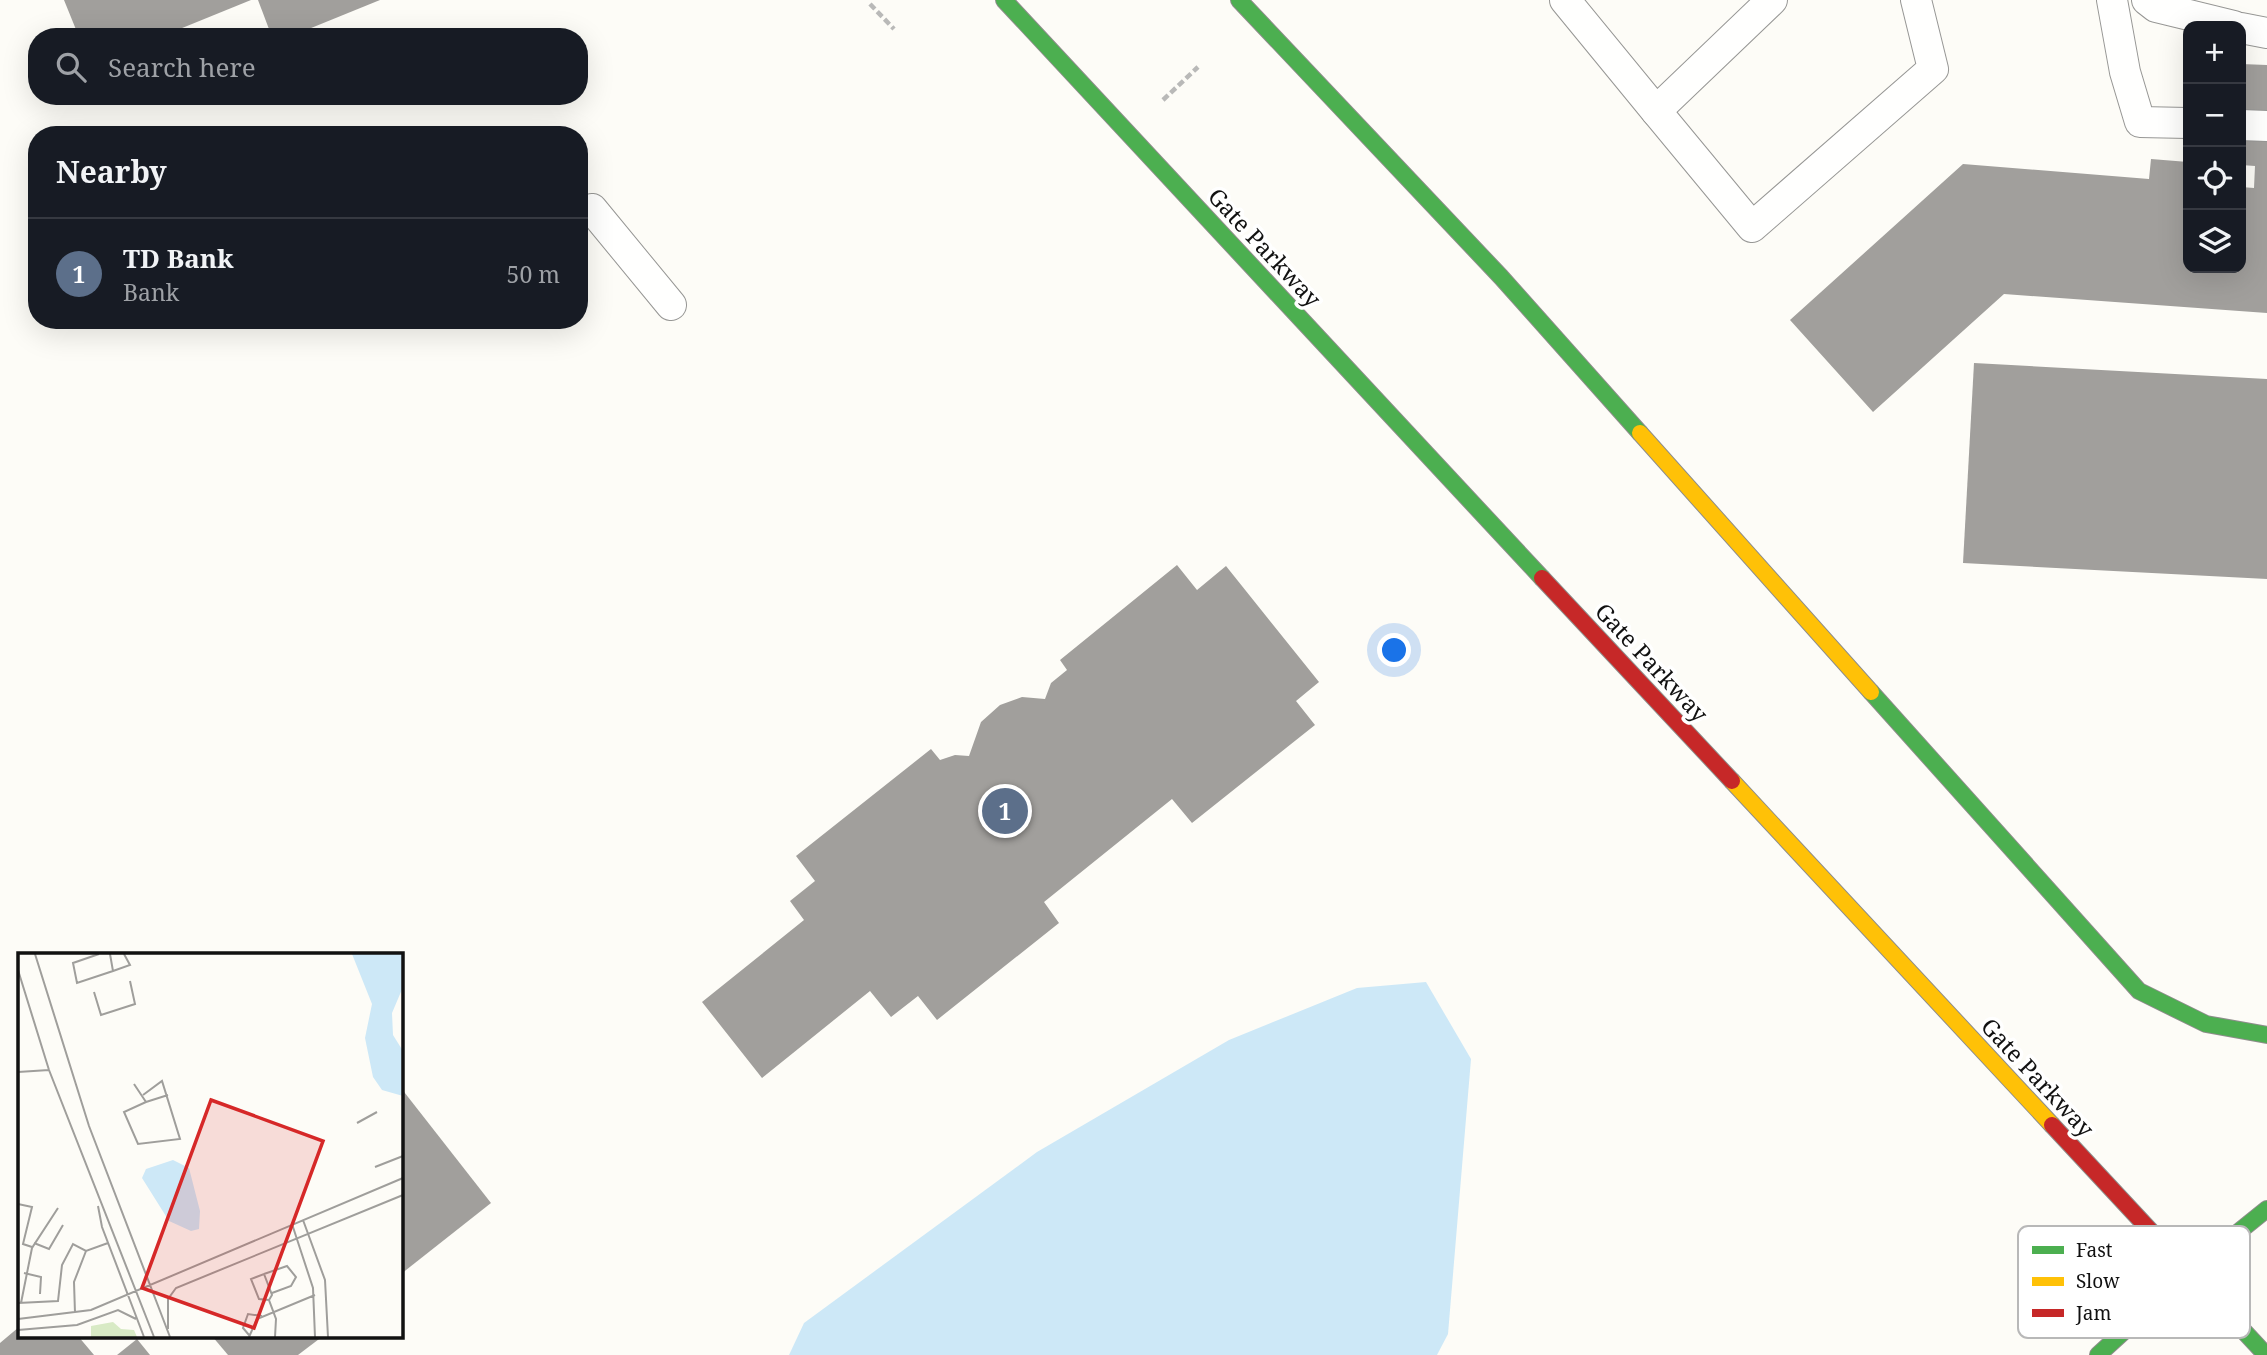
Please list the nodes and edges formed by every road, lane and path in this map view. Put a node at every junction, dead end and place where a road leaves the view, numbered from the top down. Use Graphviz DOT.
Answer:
graph roads {
  1 [pos="1238,0"];
  2 [pos="1565,0"];
  3 [pos="1772,0"];
  4 [pos="1916,0"];
  5 [pos="2112,0"];
  6 [pos="2147,0"];
  7 [pos="1012,3"];
  8 [pos="870,4"];
  9 [pos="2212,21"];
  10 [pos="894,29"];
  11 [pos="2246,29"];
  12 [pos="2267,33"];
  13 [pos="1198,67"];
  14 [pos="1160,103"];
  15 [pos="1656,111"];
  16 [pos="2183,123"];
  17 [pos="2246,125"];
  18 [pos="2267,125"];
  19 [pos="592,209"];
  20 [pos="671,305"];
  21 [pos="2267,1035"];
  22 [pos="2267,1209"];
  23 [pos="2148,1226"];
  24 [pos="2246,1226"];
  25 [pos="2250,1337"];
  26 [pos="2117,1338"];
  27 [pos="2098,1355"];
  28 [pos="2266,1355"];
  1 -- 21 [label="main road"];
  2 -- 15 [label="lane"];
  3 -- 15 [label="lane"];
  4 -- 15 [label="lane"];
  5 -- 16 [label="lane"];
  6 -- 9 [label="lane"];
  7 -- 23 [label="main road, Gate Parkway"];
  8 -- 10 [label="path"];
  11 -- 12 [label="lane"];
  13 -- 14 [label="path"];
  17 -- 18 [label="lane"];
  19 -- 20 [label="lane"];
  22 -- 24 [label="main road"];
  25 -- 28 [label="main road, Gate Parkway"];
  26 -- 27 [label="main road"];
}
